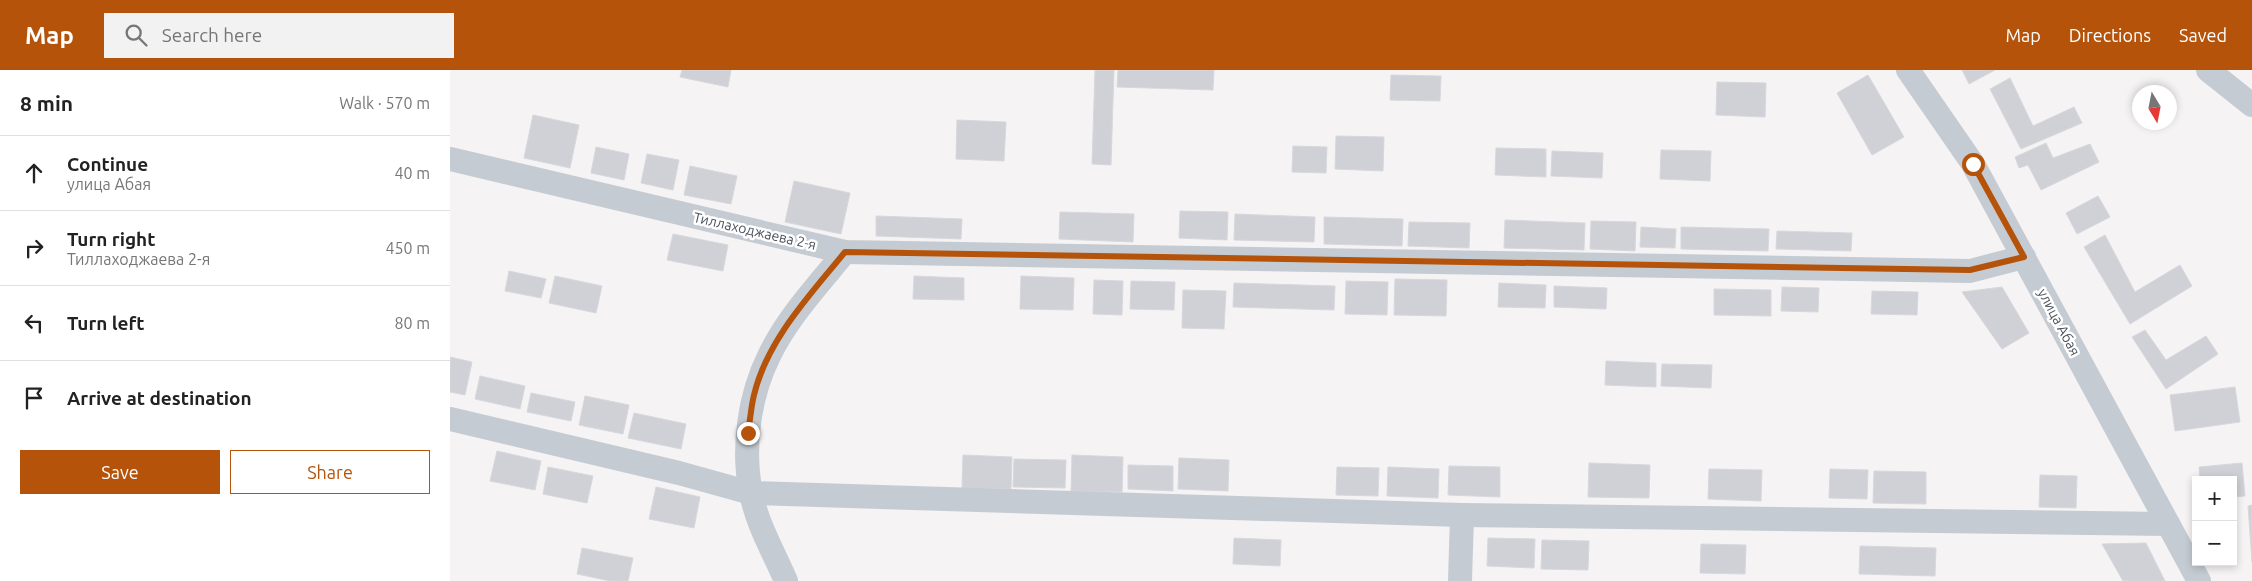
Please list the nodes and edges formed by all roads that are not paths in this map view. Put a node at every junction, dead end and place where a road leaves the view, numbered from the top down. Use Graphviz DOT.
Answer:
graph roads {
  1 [pos="1908,70"];
  2 [pos="2208,70"];
  3 [pos="2252,105"];
  4 [pos="450,159"];
  5 [pos="845,252"];
  6 [pos="2024,257"];
  7 [pos="450,419"];
  8 [pos="751,493"];
  9 [pos="1462,516"];
  10 [pos="2168,524"];
  11 [pos="786,581"];
  12 [pos="1460,581"];
  13 [pos="2199,581"];
  1 -- 6 [label="street, улица Абая"];
  2 -- 3 [label="street"];
  4 -- 5 [label="street, Тиллаходжаева 2-я"];
  5 -- 6 [label="street, Тиллаходжаева 2-я"];
  5 -- 8 [label="street"];
  6 -- 10 [label="street, улица Абая"];
  7 -- 8 [label="street"];
  8 -- 9 [label="street"];
  8 -- 11 [label="street"];
  9 -- 10 [label="street"];
  9 -- 12 [label="street"];
  10 -- 13 [label="street, улица Абая"];
}
